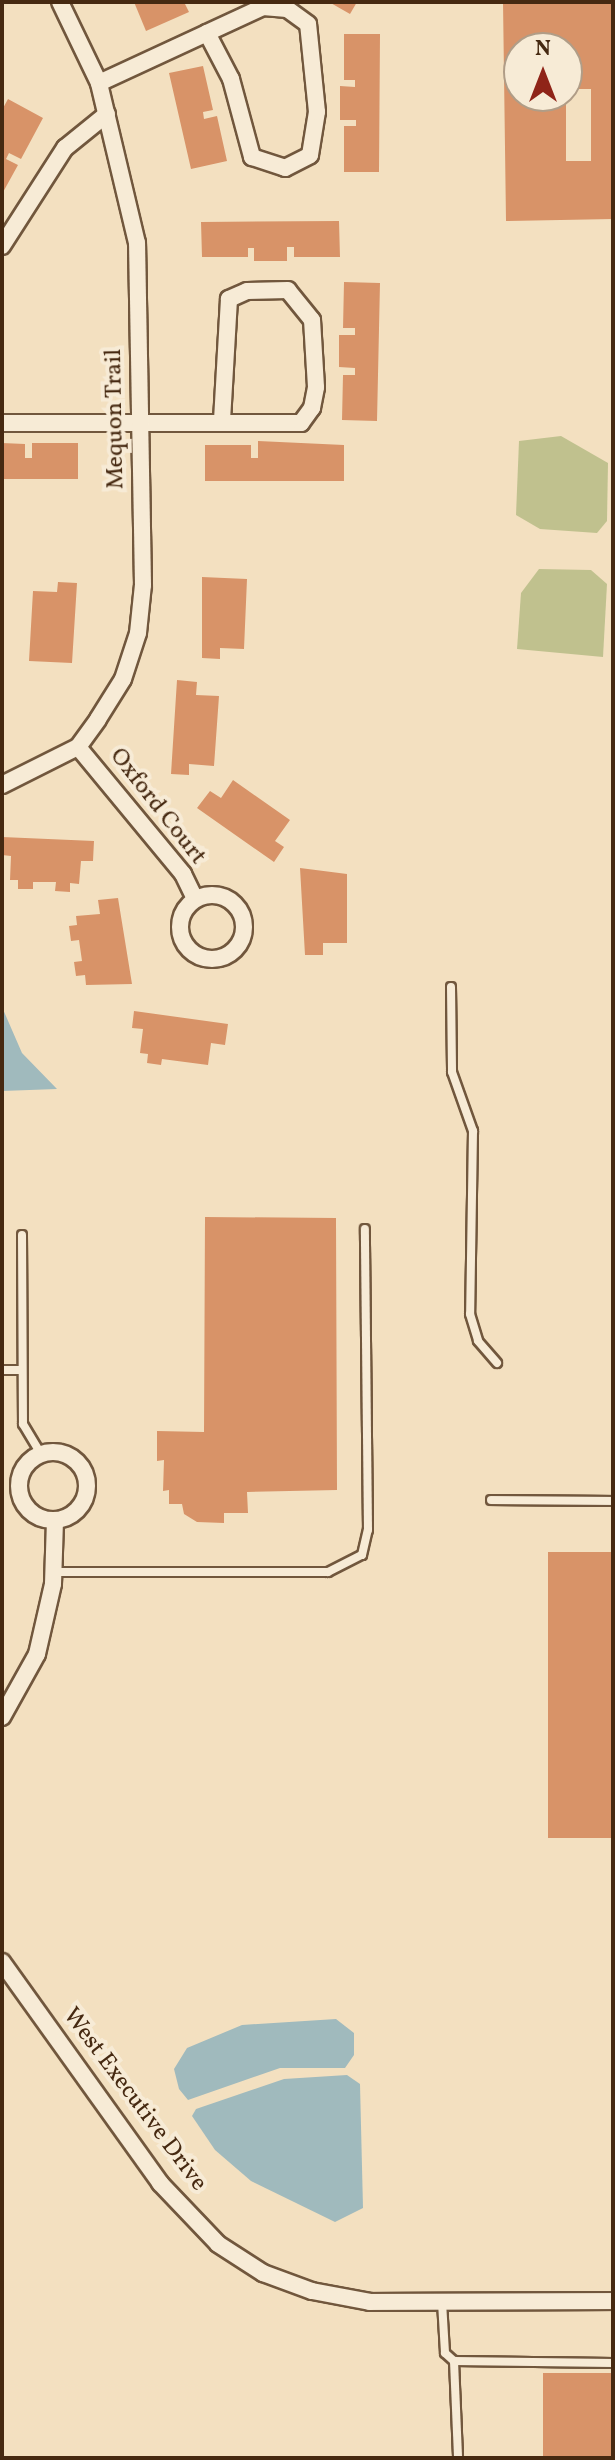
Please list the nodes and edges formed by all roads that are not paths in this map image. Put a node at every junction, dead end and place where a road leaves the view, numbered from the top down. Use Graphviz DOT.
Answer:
graph roads {
  1 [pos="60,2"];
  2 [pos="207,33"];
  3 [pos="99,83"];
  4 [pos="107,114"];
  5 [pos="2,246"];
  6 [pos="222,421"];
  7 [pos="2,423"];
  8 [pos="140,425"];
  9 [pos="78,747"];
  10 [pos="2,785"];
  11 [pos="195,899"];
  12 [pos="451,987"];
  13 [pos="365,1229"];
  14 [pos="22,1235"];
  15 [pos="497,1363"];
  16 [pos="2,1370"];
  17 [pos="20,1370"];
  18 [pos="41,1454"];
  19 [pos="491,1500"];
  20 [pos="613,1501"];
  21 [pos="55,1521"];
  22 [pos="53,1572"];
  23 [pos="2,1717"];
  24 [pos="2,1962"];
  25 [pos="613,2301"];
  26 [pos="442,2302"];
  27 [pos="454,2361"];
  28 [pos="613,2363"];
  29 [pos="458,2458"];
  1 -- 3 [label="street, Mequon Trail"];
  2 -- 2 [label="street"];
  2 -- 3 [label="street"];
  3 -- 4 [label="street, Mequon Trail"];
  4 -- 5 [label="street"];
  4 -- 8 [label="street, Mequon Trail"];
  6 -- 6 [label="street"];
  6 -- 8 [label="street"];
  7 -- 8 [label="street"];
  8 -- 9 [label="street, Mequon Trail"];
  9 -- 10 [label="street, Mequon Trail"];
  9 -- 11 [label="street, Oxford Court"];
  12 -- 15 [label="lane"];
  13 -- 22 [label="lane"];
  14 -- 17 [label="lane"];
  16 -- 17 [label="lane"];
  17 -- 18 [label="lane"];
  18 -- 21 [label="street"];
  18 -- 21 [label="street"];
  19 -- 20 [label="lane"];
  21 -- 22 [label="street"];
  22 -- 23 [label="street"];
  24 -- 26 [label="street, West Executive Drive"];
  25 -- 26 [label="street, West Executive Drive"];
  26 -- 27 [label="lane"];
  27 -- 28 [label="lane"];
  27 -- 29 [label="lane"];
}
